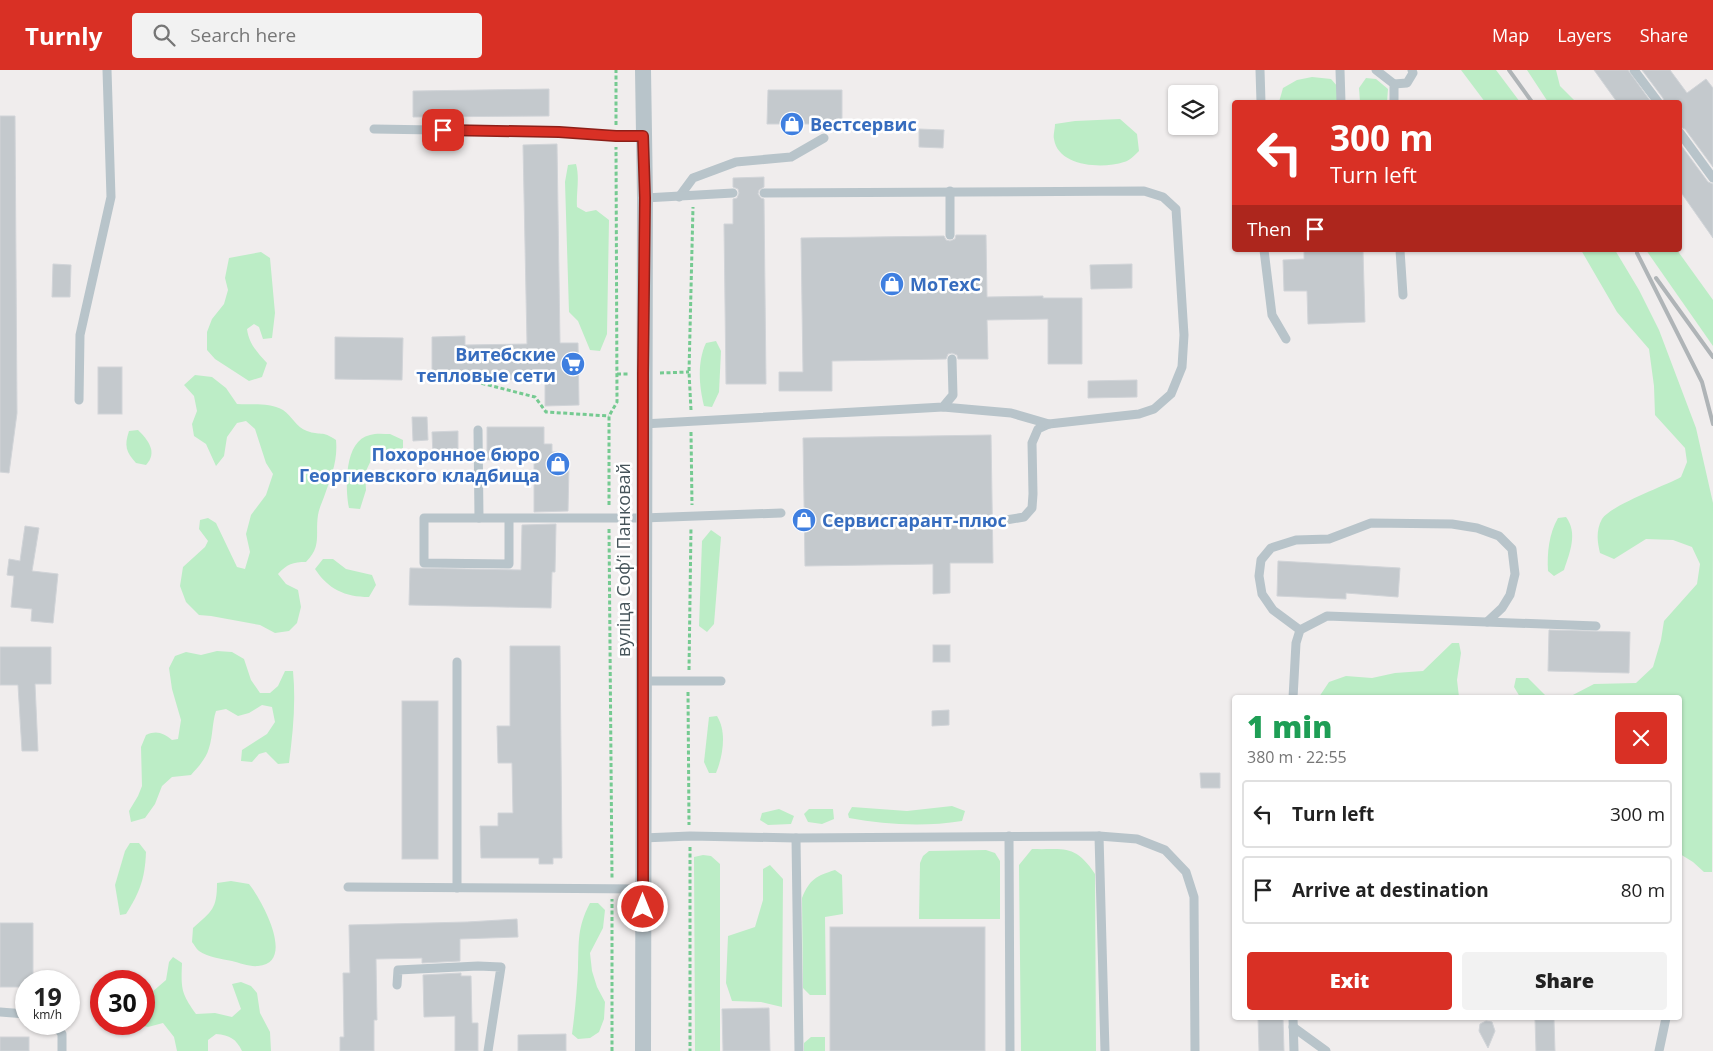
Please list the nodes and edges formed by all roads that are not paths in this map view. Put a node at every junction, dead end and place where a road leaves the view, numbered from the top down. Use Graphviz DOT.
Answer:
graph roads {
  1 [pos="107,70"];
  2 [pos="643,70"];
  3 [pos="1260,70"];
  4 [pos="1340,70"];
  5 [pos="1376,70"];
  6 [pos="1412,70"];
  7 [pos="1634,70"];
  8 [pos="1394,84"];
  9 [pos="1261,100"];
  10 [pos="1341,100"];
  11 [pos="1394,100"];
  12 [pos="1656,100"];
  13 [pos="374,129"];
  14 [pos="643,136"];
  15 [pos="1682,136"];
  16 [pos="824,138"];
  17 [pos="1713,178"];
  18 [pos="950,191"];
  19 [pos="733,193"];
  20 [pos="764,193"];
  21 [pos="679,197"];
  22 [pos="645,198"];
  23 [pos="950,236"];
  24 [pos="1264,252"];
  25 [pos="1400,252"];
  26 [pos="1403,295"];
  27 [pos="1286,339"];
  28 [pos="952,359"];
  29 [pos="79,400"];
  30 [pos="943,407"];
  31 [pos="643,424"];
  32 [pos="1049,424"];
  33 [pos="478,430"];
  34 [pos="781,513"];
  35 [pos="479,518"];
  36 [pos="509,518"];
  37 [pos="643,518"];
  38 [pos="1006,520"];
  39 [pos="1488,622"];
  40 [pos="1596,626"];
  41 [pos="1300,630"];
  42 [pos="457,662"];
  43 [pos="721,681"];
  44 [pos="643,682"];
  45 [pos="1293,695"];
  46 [pos="1009,836"];
  47 [pos="1099,836"];
  48 [pos="644,838"];
  49 [pos="796,838"];
  50 [pos="348,887"];
  51 [pos="457,888"];
  52 [pos="643,889"];
  53 [pos="397,985"];
  54 [pos="0,1012"];
  55 [pos="15,1013"];
  56 [pos="1666,1020"];
  57 [pos="1293,1022"];
  58 [pos="62,1035"];
  59 [pos="62,1051"];
  60 [pos="488,1051"];
  61 [pos="643,1051"];
  62 [pos="799,1051"];
  63 [pos="1010,1051"];
  64 [pos="1106,1051"];
  65 [pos="1195,1051"];
  66 [pos="1294,1051"];
  67 [pos="1326,1051"];
  68 [pos="1659,1051"];
  1 -- 29 [label="lane"];
  2 -- 14 [label="street, вуліца Софʼі Панковай"];
  3 -- 9 [label="lane"];
  4 -- 10 [label="lane"];
  5 -- 8 [label="lane"];
  6 -- 8 [label="lane"];
  7 -- 12 [label="lane"];
  8 -- 11 [label="lane"];
  13 -- 14 [label="lane"];
  14 -- 22 [label="street, вуліца Софʼі Панковай"];
  15 -- 17 [label="lane"];
  16 -- 21 [label="lane"];
  18 -- 20 [label="lane"];
  18 -- 23 [label="lane"];
  18 -- 32 [label="lane"];
  19 -- 21 [label="lane"];
  21 -- 22 [label="lane"];
  22 -- 31 [label="street, вуліца Софʼі Панковай"];
  24 -- 27 [label="lane"];
  25 -- 26 [label="lane"];
  28 -- 30 [label="lane"];
  30 -- 31 [label="lane"];
  30 -- 32 [label="lane"];
  31 -- 37 [label="street, вуліца Софʼі Панковай"];
  32 -- 38 [label="lane"];
  33 -- 35 [label="lane"];
  34 -- 37 [label="lane"];
  35 -- 36 [label="lane"];
  35 -- 36 [label="lane"];
  36 -- 37 [label="lane"];
  37 -- 44 [label="street, вуліца Софʼі Панковай"];
  39 -- 40 [label="lane"];
  39 -- 41 [label="lane"];
  39 -- 41 [label="lane"];
  41 -- 45 [label="lane"];
  42 -- 51 [label="lane"];
  43 -- 44 [label="lane"];
  44 -- 48 [label="street, вуліца Софʼі Панковай"];
  46 -- 47 [label="lane"];
  46 -- 49 [label="lane"];
  46 -- 63 [label="lane"];
  47 -- 64 [label="lane"];
  47 -- 65 [label="lane"];
  48 -- 49 [label="lane"];
  48 -- 52 [label="street, вуліца Софʼі Панковай"];
  49 -- 62 [label="lane"];
  50 -- 51 [label="lane"];
  51 -- 52 [label="lane"];
  52 -- 61 [label="street, вуліца Софʼі Панковай"];
  53 -- 60 [label="lane"];
  54 -- 55 [label="lane"];
  56 -- 68 [label="lane"];
  57 -- 66 [label="lane"];
  57 -- 67 [label="lane"];
  58 -- 59 [label="lane"];
}
